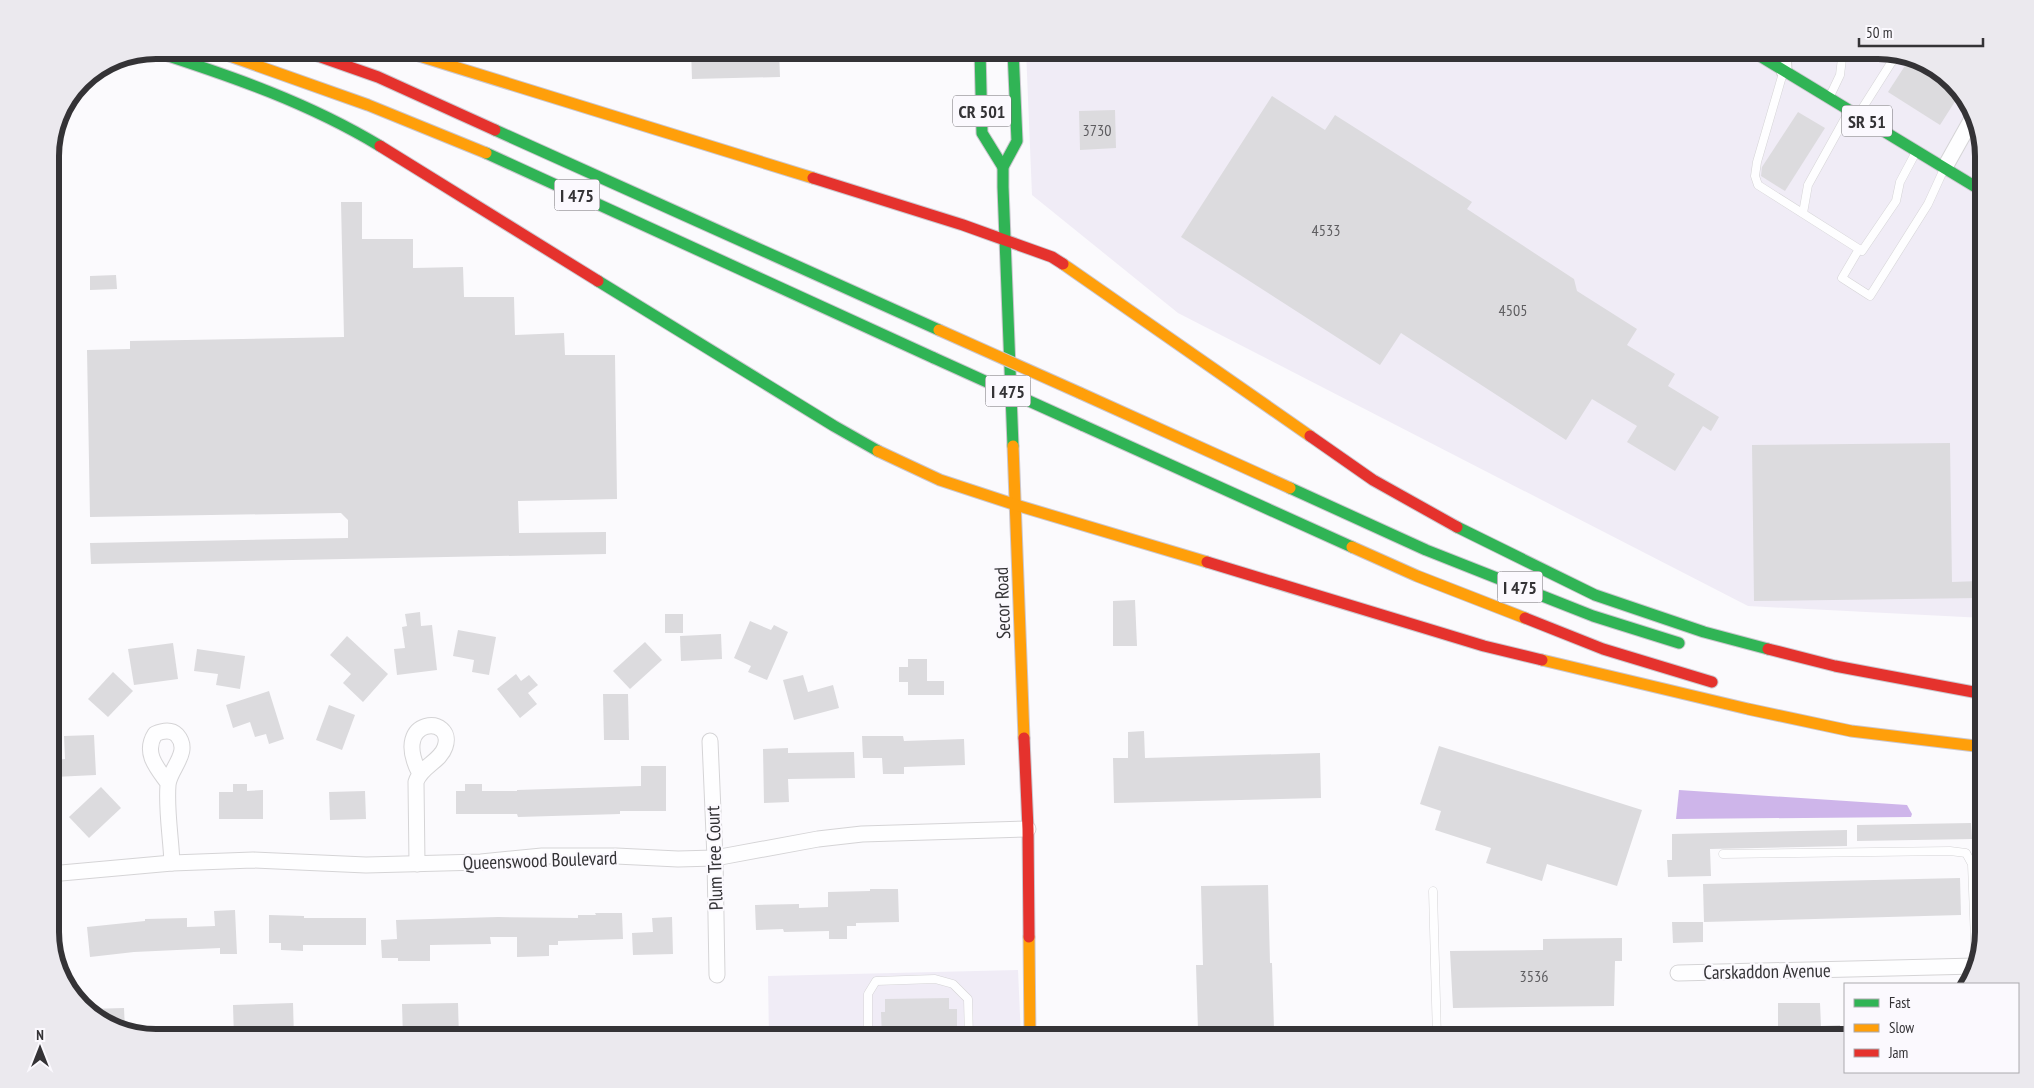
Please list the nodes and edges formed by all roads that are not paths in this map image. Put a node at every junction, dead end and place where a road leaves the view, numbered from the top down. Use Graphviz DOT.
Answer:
graph roads {
  1 [pos="180,59"];
  2 [pos="238,59"];
  3 [pos="327,59"];
  4 [pos="430,59"];
  5 [pos="980,59"];
  6 [pos="1012,59"];
  7 [pos="1765,59"];
  8 [pos="1783,59"];
  9 [pos="1841,59"];
  10 [pos="1894,61"];
  11 [pos="1784,71"];
  12 [pos="1829,98"];
  13 [pos="1854,113"];
  14 [pos="1969,123"];
  15 [pos="1917,150"];
  16 [pos="1003,167"];
  17 [pos="1945,167"];
  18 [pos="1975,186"];
  19 [pos="1803,213"];
  20 [pos="1004,239"];
  21 [pos="1858,249"];
  22 [pos="1016,505"];
  23 [pos="1692,647"];
  24 [pos="1726,686"];
  25 [pos="1975,692"];
  26 [pos="1923,694"];
  27 [pos="1975,703"];
  28 [pos="710,741"];
  29 [pos="1975,746"];
  30 [pos="419,772"];
  31 [pos="168,784"];
  32 [pos="1028,829"];
  33 [pos="1724,854"];
  34 [pos="715,858"];
  35 [pos="172,863"];
  36 [pos="417,864"];
  37 [pos="59,873"];
  38 [pos="1433,891"];
  39 [pos="1975,935"];
  40 [pos="1969,966"];
  41 [pos="1880,969"];
  42 [pos="1678,973"];
  43 [pos="717,975"];
  44 [pos="1880,983"];
  45 [pos="868,1026"];
  46 [pos="969,1029"];
  47 [pos="1030,1029"];
  48 [pos="1437,1029"];
  1 -- 22 [label="main road"];
  2 -- 24 [label="main road, I 475, bridge"];
  3 -- 23 [label="main road, I 475, bridge"];
  4 -- 20 [label="main road"];
  5 -- 16 [label="main road, CR 501"];
  6 -- 16 [label="main road, Secor Road"];
  7 -- 11 [label="main road, SR 51"];
  8 -- 11 [label="street"];
  9 -- 12 [label="lane"];
  10 -- 13 [label="lane"];
  11 -- 12 [label="main road, SR 51"];
  11 -- 19 [label="lane"];
  12 -- 13 [label="main road, SR 51"];
  13 -- 15 [label="main road, SR 51"];
  13 -- 19 [label="lane"];
  14 -- 17 [label="street"];
  15 -- 17 [label="main road, SR 51"];
  15 -- 21 [label="lane"];
  16 -- 20 [label="main road, Secor Road"];
  17 -- 18 [label="main road, SR 51"];
  17 -- 21 [label="lane"];
  19 -- 21 [label="lane"];
  20 -- 22 [label="main road, Secor Road"];
  20 -- 25 [label="main road"];
  22 -- 29 [label="main road"];
  22 -- 32 [label="main road, Secor Road"];
  26 -- 27 [label="main road"];
  28 -- 34 [label="street, Plum Tree Court"];
  30 -- 36 [label="street"];
  31 -- 35 [label="street"];
  32 -- 34 [label="street, Queenswood Boulevard"];
  32 -- 47 [label="main road, Secor Road"];
  33 -- 39 [label="lane"];
  34 -- 36 [label="street, Queenswood Boulevard"];
  34 -- 43 [label="street, Plum Tree Court"];
  35 -- 36 [label="street, Queenswood Boulevard"];
  35 -- 37 [label="street, Queenswood Boulevard"];
  38 -- 48 [label="lane"];
  40 -- 41 [label="street, Carskaddon Avenue"];
  41 -- 42 [label="street, Carskaddon Avenue"];
  41 -- 44 [label="street"];
  45 -- 46 [label="lane"];
}
